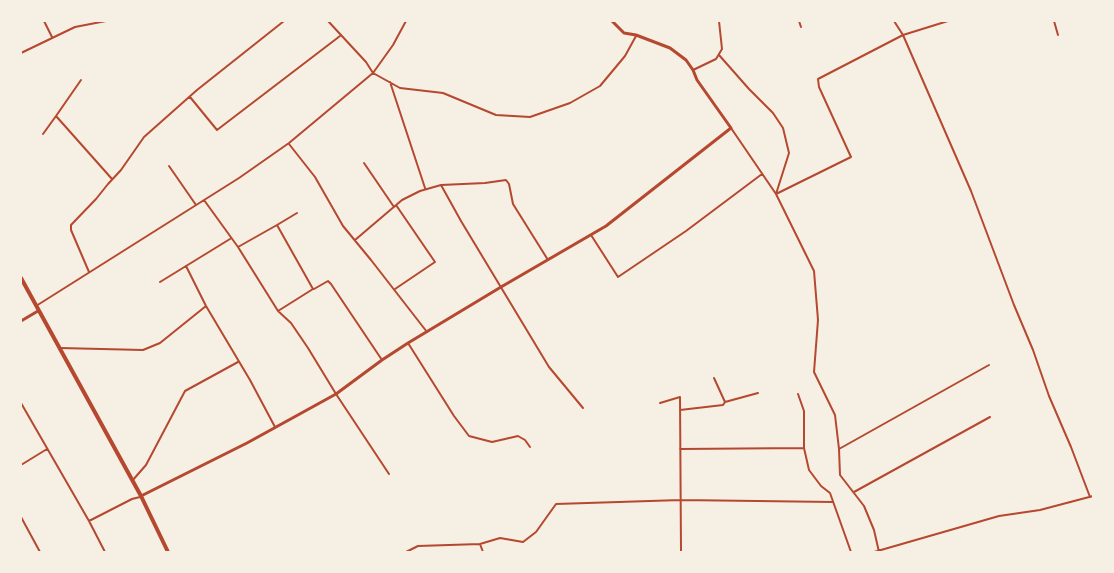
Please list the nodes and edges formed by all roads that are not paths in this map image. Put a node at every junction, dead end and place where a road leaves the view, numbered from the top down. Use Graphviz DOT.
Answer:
graph roads {
  1 [pos="44,21"];
  2 [pos="103,21"];
  3 [pos="284,21"];
  4 [pos="328,21"];
  5 [pos="406,21"];
  6 [pos="612,21"];
  7 [pos="719,21"];
  8 [pos="799,21"];
  9 [pos="894,21"];
  10 [pos="948,21"];
  11 [pos="1054,21"];
  12 [pos="933,23"];
  13 [pos="801,27"];
  14 [pos="636,35"];
  15 [pos="903,35"];
  16 [pos="1058,35"];
  17 [pos="340,36"];
  18 [pos="52,37"];
  19 [pos="21,52"];
  20 [pos="719,55"];
  21 [pos="693,70"];
  22 [pos="373,73"];
  23 [pos="81,80"];
  24 [pos="390,82"];
  25 [pos="189,97"];
  26 [pos="56,116"];
  27 [pos="731,128"];
  28 [pos="43,134"];
  29 [pos="289,143"];
  30 [pos="364,163"];
  31 [pos="169,166"];
  32 [pos="762,174"];
  33 [pos="112,179"];
  34 [pos="441,184"];
  35 [pos="425,189"];
  36 [pos="776,194"];
  37 [pos="204,200"];
  38 [pos="196,204"];
  39 [pos="395,206"];
  40 [pos="297,213"];
  41 [pos="277,225"];
  42 [pos="591,235"];
  43 [pos="230,238"];
  44 [pos="355,240"];
  45 [pos="238,247"];
  46 [pos="549,260"];
  47 [pos="186,266"];
  48 [pos="89,272"];
  49 [pos="21,278"];
  50 [pos="160,282"];
  51 [pos="501,287"];
  52 [pos="313,289"];
  53 [pos="394,290"];
  54 [pos="206,306"];
  55 [pos="37,309"];
  56 [pos="278,311"];
  57 [pos="21,321"];
  58 [pos="427,332"];
  59 [pos="408,343"];
  60 [pos="60,348"];
  61 [pos="382,360"];
  62 [pos="239,362"];
  63 [pos="989,365"];
  64 [pos="714,378"];
  65 [pos="758,393"];
  66 [pos="336,394"];
  67 [pos="798,394"];
  68 [pos="725,402"];
  69 [pos="21,403"];
  70 [pos="660,403"];
  71 [pos="583,408"];
  72 [pos="680,410"];
  73 [pos="990,417"];
  74 [pos="276,427"];
  75 [pos="530,447"];
  76 [pos="804,448"];
  77 [pos="47,449"];
  78 [pos="680,449"];
  79 [pos="839,449"];
  80 [pos="21,465"];
  81 [pos="389,474"];
  82 [pos="132,481"];
  83 [pos="854,492"];
  84 [pos="141,496"];
  85 [pos="1092,497"];
  86 [pos="681,501"];
  87 [pos="833,502"];
  88 [pos="21,517"];
  89 [pos="89,521"];
  90 [pos="480,544"];
  91 [pos="879,551"];
  92 [pos="40,552"];
  93 [pos="105,552"];
  94 [pos="168,552"];
  95 [pos="406,552"];
  96 [pos="483,552"];
  97 [pos="681,552"];
  98 [pos="851,552"];
  99 [pos="874,552"];
  1 -- 18 [label="street"];
  2 -- 18 [label="street"];
  3 -- 25 [label="street"];
  4 -- 17 [label="street"];
  5 -- 22 [label="street"];
  6 -- 14 [label="street"];
  7 -- 20 [label="street"];
  8 -- 13 [label="street"];
  9 -- 15 [label="street"];
  10 -- 12 [label="street"];
  11 -- 16 [label="street"];
  12 -- 15 [label="street"];
  14 -- 21 [label="street"];
  14 -- 24 [label="street"];
  15 -- 36 [label="street"];
  15 -- 85 [label="street"];
  17 -- 22 [label="street"];
  17 -- 25 [label="street"];
  18 -- 19 [label="street"];
  20 -- 21 [label="street"];
  20 -- 36 [label="street"];
  21 -- 27 [label="street"];
  22 -- 24 [label="street"];
  22 -- 29 [label="street"];
  23 -- 26 [label="street"];
  24 -- 35 [label="street"];
  25 -- 33 [label="street"];
  26 -- 28 [label="street"];
  26 -- 33 [label="street"];
  27 -- 32 [label="street"];
  27 -- 42 [label="street"];
  29 -- 37 [label="street"];
  29 -- 44 [label="street"];
  30 -- 39 [label="street"];
  31 -- 38 [label="street"];
  32 -- 36 [label="street"];
  32 -- 42 [label="street"];
  33 -- 48 [label="street"];
  34 -- 35 [label="street"];
  34 -- 46 [label="street"];
  34 -- 51 [label="street"];
  35 -- 39 [label="street"];
  36 -- 79 [label="street"];
  37 -- 38 [label="street"];
  37 -- 43 [label="street"];
  38 -- 48 [label="street"];
  39 -- 44 [label="street"];
  39 -- 53 [label="street"];
  40 -- 41 [label="street"];
  41 -- 45 [label="street"];
  41 -- 52 [label="street"];
  42 -- 46 [label="street"];
  43 -- 45 [label="street"];
  43 -- 47 [label="street"];
  44 -- 53 [label="street"];
  45 -- 56 [label="street"];
  46 -- 51 [label="street"];
  47 -- 50 [label="street"];
  47 -- 54 [label="street"];
  48 -- 55 [label="street"];
  49 -- 55 [label="main road"];
  51 -- 58 [label="street"];
  51 -- 71 [label="street"];
  52 -- 56 [label="street"];
  52 -- 61 [label="street"];
  53 -- 58 [label="street"];
  54 -- 60 [label="street"];
  54 -- 62 [label="street"];
  55 -- 57 [label="street"];
  55 -- 60 [label="main road"];
  56 -- 66 [label="street"];
  58 -- 59 [label="street"];
  59 -- 61 [label="street"];
  59 -- 75 [label="street"];
  60 -- 82 [label="main road"];
  61 -- 66 [label="street"];
  62 -- 74 [label="street"];
  62 -- 82 [label="street"];
  63 -- 79 [label="street"];
  64 -- 68 [label="street"];
  65 -- 68 [label="street"];
  66 -- 74 [label="street"];
  66 -- 81 [label="street"];
  67 -- 76 [label="street"];
  68 -- 72 [label="street"];
  69 -- 77 [label="street"];
  70 -- 72 [label="street"];
  72 -- 78 [label="street"];
  73 -- 83 [label="street"];
  74 -- 84 [label="street"];
  76 -- 78 [label="street"];
  76 -- 87 [label="street"];
  77 -- 80 [label="street"];
  77 -- 89 [label="street"];
  78 -- 86 [label="street"];
  79 -- 83 [label="street"];
  82 -- 84 [label="main road"];
  83 -- 91 [label="street"];
  84 -- 89 [label="street"];
  84 -- 94 [label="main road"];
  85 -- 91 [label="street"];
  86 -- 87 [label="street"];
  86 -- 90 [label="street"];
  86 -- 97 [label="street"];
  87 -- 98 [label="street"];
  88 -- 92 [label="street"];
  89 -- 93 [label="street"];
  90 -- 95 [label="street"];
  90 -- 96 [label="street"];
  91 -- 99 [label="street"];
}
